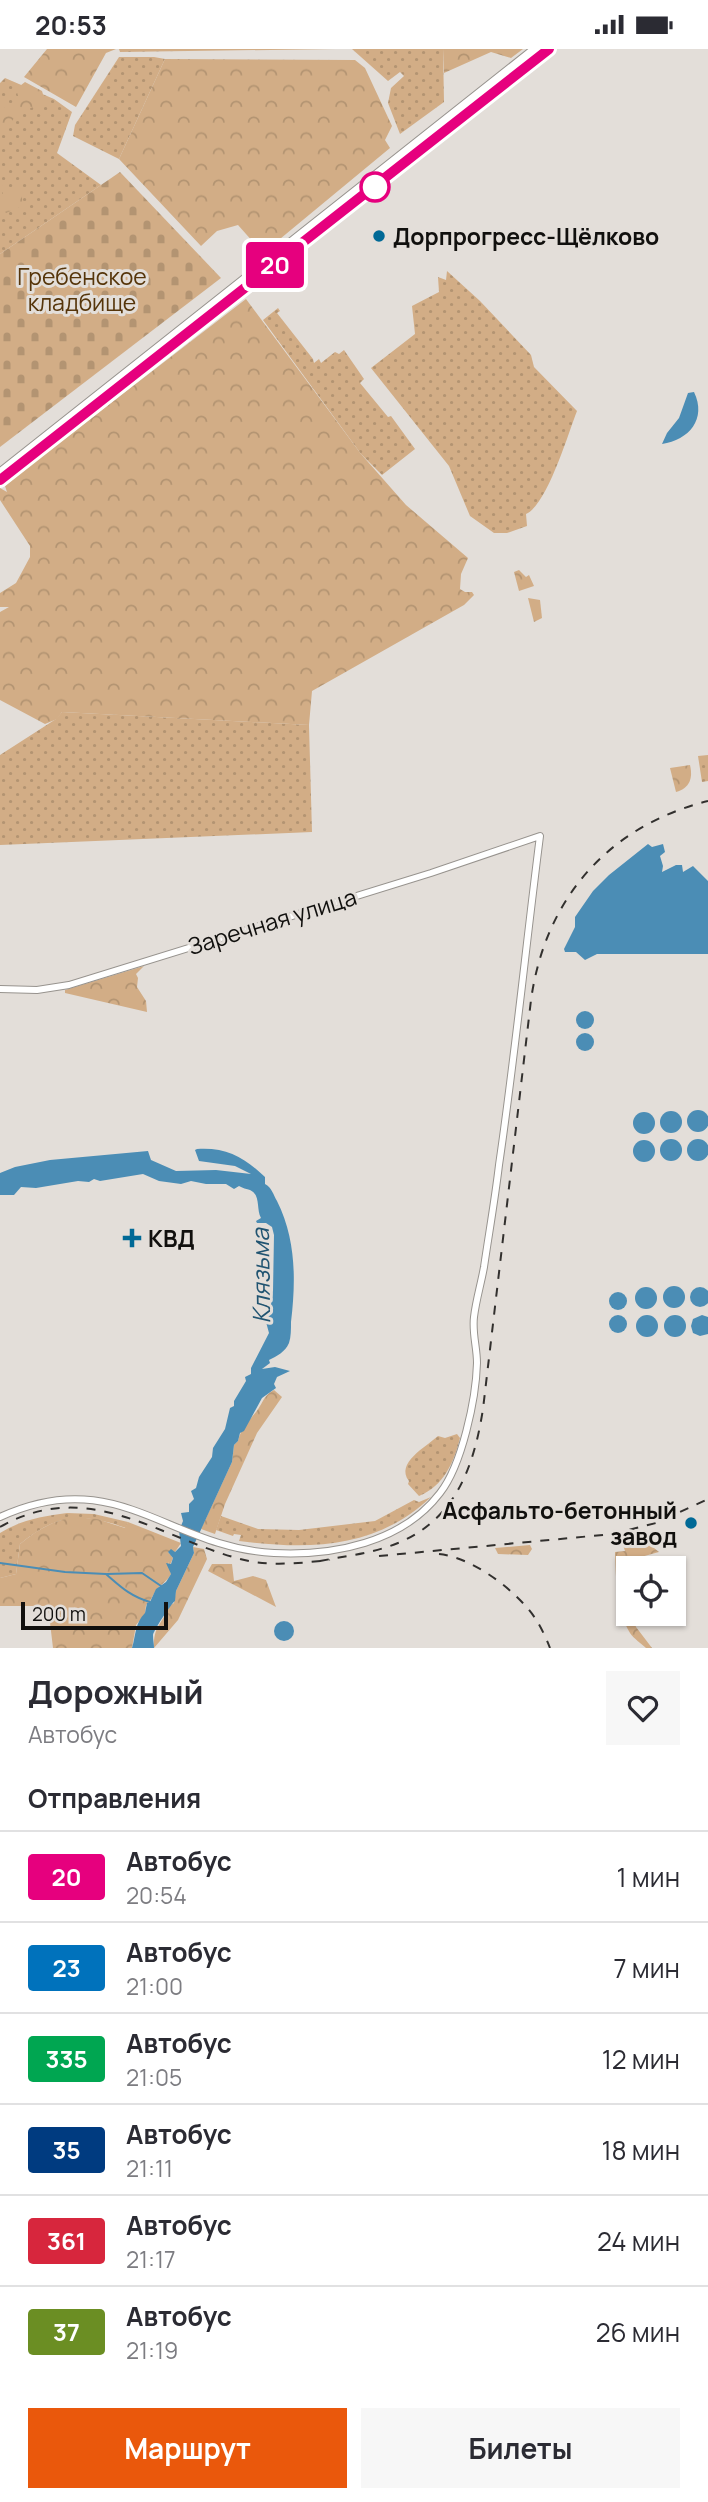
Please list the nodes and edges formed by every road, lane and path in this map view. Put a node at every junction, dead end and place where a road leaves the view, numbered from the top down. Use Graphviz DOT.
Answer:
graph roads {
  1 [pos="534,49"];
  2 [pos="549,49"];
  3 [pos="0,471"];
  4 [pos="0,480"];
  5 [pos="0,989"];
  6 [pos="0,1517"];
  1 -- 3 [label="main road"];
  2 -- 4 [label="main road"];
  5 -- 6 [label="street, Заречная улица"];
}
